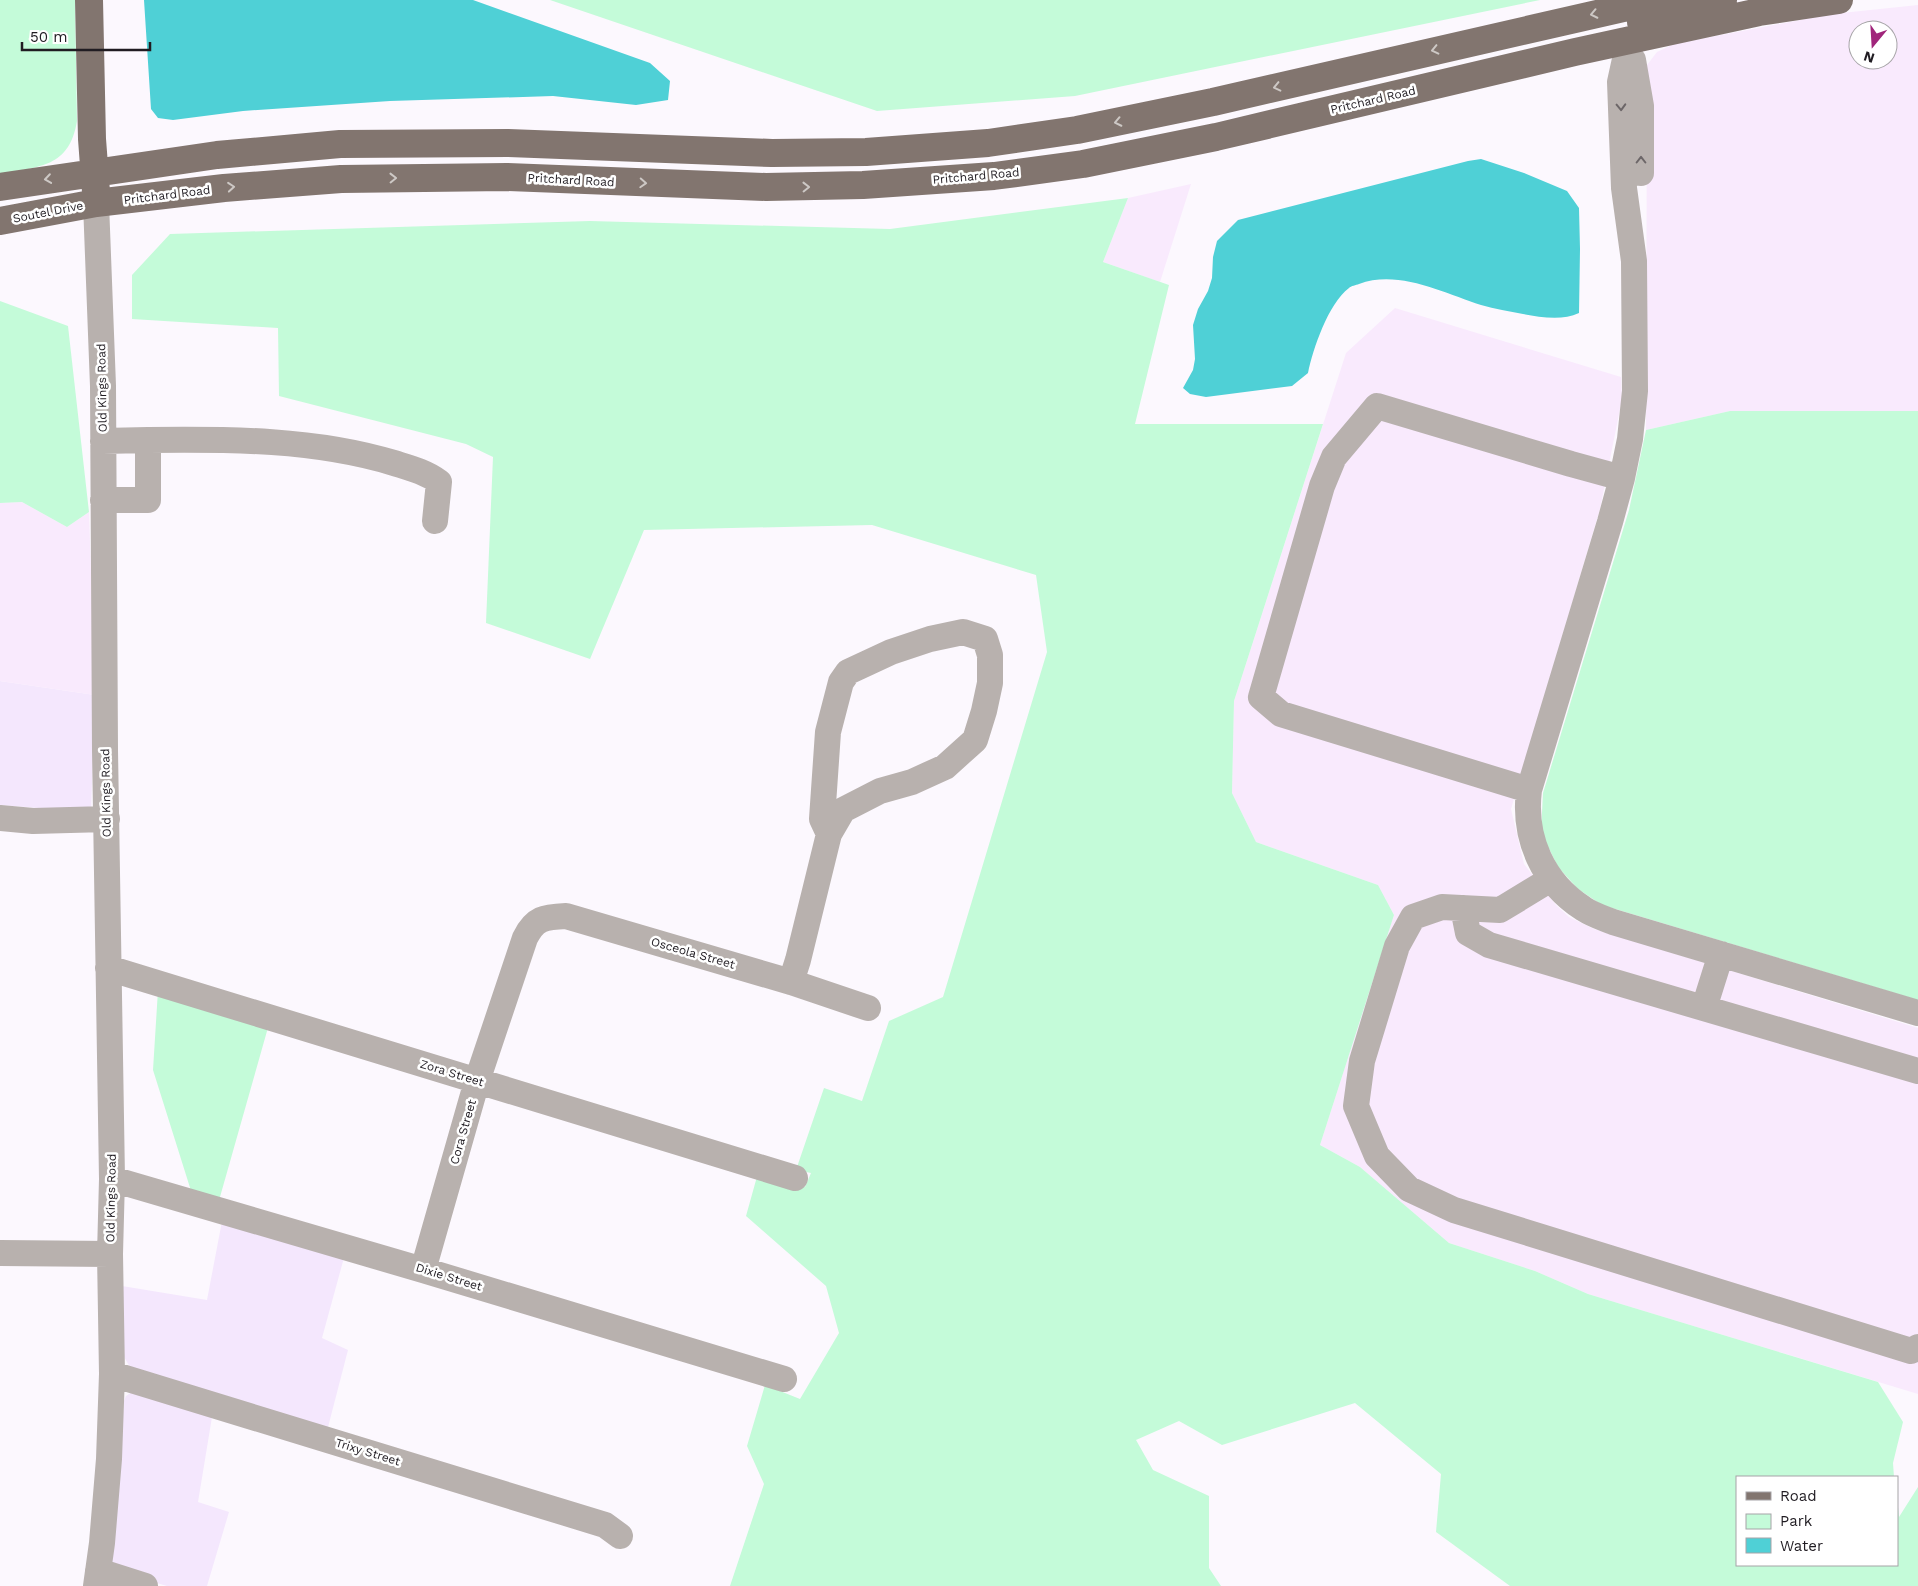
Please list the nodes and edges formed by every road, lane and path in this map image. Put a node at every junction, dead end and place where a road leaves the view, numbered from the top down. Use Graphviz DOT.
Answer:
graph roads {
  1 [pos="89,0"];
  2 [pos="1658,0"];
  3 [pos="1723,0"];
  4 [pos="1839,0"];
  5 [pos="1629,42"];
  6 [pos="95,172"];
  7 [pos="0,187"];
  8 [pos="96,203"];
  9 [pos="0,221"];
  10 [pos="148,440"];
  11 [pos="103,441"];
  12 [pos="1622,478"];
  13 [pos="103,500"];
  14 [pos="436,521"];
  15 [pos="1529,790"];
  16 [pos="0,818"];
  17 [pos="107,819"];
  18 [pos="829,834"];
  19 [pos="1551,879"];
  20 [pos="1463,908"];
  21 [pos="526,938"];
  22 [pos="1721,954"];
  23 [pos="108,968"];
  24 [pos="791,982"];
  25 [pos="868,1008"];
  26 [pos="1704,1008"];
  27 [pos="1918,1013"];
  28 [pos="1918,1072"];
  29 [pos="477,1081"];
  30 [pos="795,1178"];
  31 [pos="112,1179"];
  32 [pos="0,1253"];
  33 [pos="110,1254"];
  34 [pos="423,1270"];
  35 [pos="1918,1347"];
  36 [pos="112,1374"];
  37 [pos="784,1379"];
  38 [pos="620,1536"];
  39 [pos="97,1579"];
  40 [pos="145,1586"];
  1 -- 6 [label="main road, Old Kings Road"];
  2 -- 6 [label="main road, one-way"];
  3 -- 5 [label="main road"];
  4 -- 5 [label="main road, Pritchard Road"];
  8 -- 5 [label="main road, Pritchard Road, one-way"];
  5 -- 12 [label="street"];
  6 -- 7 [label="main road, one-way"];
  6 -- 8 [label="main road, Old Kings Road"];
  8 -- 9 [label="main road, Soutel Drive"];
  8 -- 11 [label="street, Old Kings Road"];
  10 -- 11 [label="street"];
  10 -- 13 [label="street"];
  10 -- 14 [label="street"];
  11 -- 13 [label="street, Old Kings Road"];
  12 -- 15 [label="street"];
  12 -- 15 [label="street"];
  13 -- 17 [label="street, Old Kings Road"];
  15 -- 19 [label="street"];
  16 -- 17 [label="street"];
  17 -- 23 [label="street, Old Kings Road"];
  18 -- 18 [label="street"];
  18 -- 24 [label="street"];
  19 -- 20 [label="street"];
  19 -- 22 [label="street"];
  20 -- 26 [label="street"];
  20 -- 35 [label="street"];
  21 -- 24 [label="street, Osceola Street"];
  21 -- 29 [label="street, Cora Street"];
  22 -- 26 [label="street"];
  22 -- 27 [label="street"];
  23 -- 29 [label="street, Zora Street"];
  23 -- 31 [label="street, Old Kings Road"];
  24 -- 25 [label="street, Osceola Street"];
  26 -- 28 [label="street"];
  29 -- 30 [label="street, Zora Street"];
  29 -- 34 [label="street, Cora Street"];
  31 -- 33 [label="street, Old Kings Road"];
  31 -- 34 [label="street, Dixie Street"];
  32 -- 33 [label="street"];
  33 -- 36 [label="street, Old Kings Road"];
  34 -- 37 [label="street, Dixie Street"];
  36 -- 38 [label="street, Trixy Street"];
  36 -- 39 [label="street, Old Kings Road"];
  39 -- 40 [label="street"];
}
